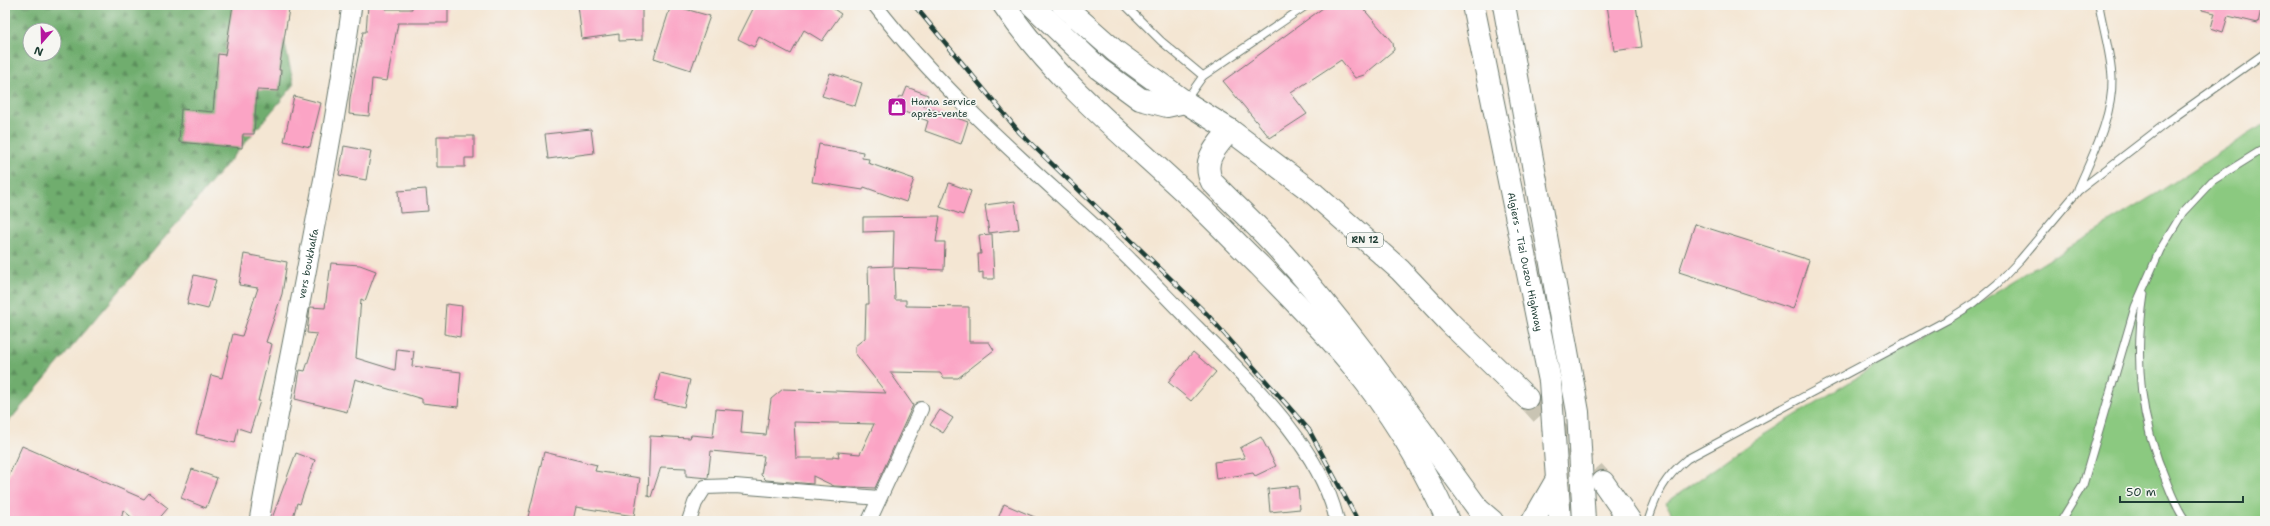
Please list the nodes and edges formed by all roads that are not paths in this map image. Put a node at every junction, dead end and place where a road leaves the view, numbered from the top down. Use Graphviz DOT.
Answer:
graph roads {
  1 [pos="352,5"];
  2 [pos="875,5"];
  3 [pos="1004,5"];
  4 [pos="1032,5"];
  5 [pos="1063,5"];
  6 [pos="1125,5"];
  7 [pos="1307,5"];
  8 [pos="1473,5"];
  9 [pos="1504,5"];
  10 [pos="2100,5"];
  11 [pos="2265,53"];
  12 [pos="1203,76"];
  13 [pos="1185,102"];
  14 [pos="1230,130"];
  15 [pos="2265,148"];
  16 [pos="2078,191"];
  17 [pos="2146,284"];
  18 [pos="1527,398"];
  19 [pos="921,410"];
  20 [pos="1556,481"];
  21 [pos="1603,482"];
  22 [pos="879,498"];
  23 [pos="259,521"];
  24 [pos="690,521"];
  25 [pos="869,521"];
  26 [pos="1337,521"];
  27 [pos="1448,521"];
  28 [pos="1492,521"];
  29 [pos="1533,521"];
  30 [pos="1560,521"];
  31 [pos="1584,521"];
  32 [pos="1630,521"];
  33 [pos="1648,521"];
  34 [pos="2061,521"];
  35 [pos="2186,521"];
  1 -- 23 [label="street, vers boukhalfa"];
  2 -- 26 [label="street"];
  3 -- 27 [label="highway"];
  4 -- 13 [label="highway"];
  5 -- 13 [label="highway, RN 12"];
  6 -- 12 [label="lane"];
  7 -- 12 [label="lane"];
  8 -- 20 [label="highway, Algiers - Tizi Ouzou Highway"];
  9 -- 31 [label="highway"];
  10 -- 16 [label="lane"];
  11 -- 16 [label="lane"];
  12 -- 13 [label="lane"];
  13 -- 14 [label="highway, RN 12"];
  14 -- 18 [label="highway, RN 12"];
  14 -- 28 [label="highway"];
  15 -- 17 [label="lane"];
  16 -- 33 [label="lane"];
  17 -- 34 [label="lane"];
  17 -- 35 [label="lane"];
  19 -- 22 [label="street"];
  20 -- 29 [label="highway"];
  20 -- 30 [label="highway, Algiers - Tizi Ouzou Highway"];
  21 -- 32 [label="highway"];
  22 -- 24 [label="street"];
  22 -- 25 [label="street"];
}
